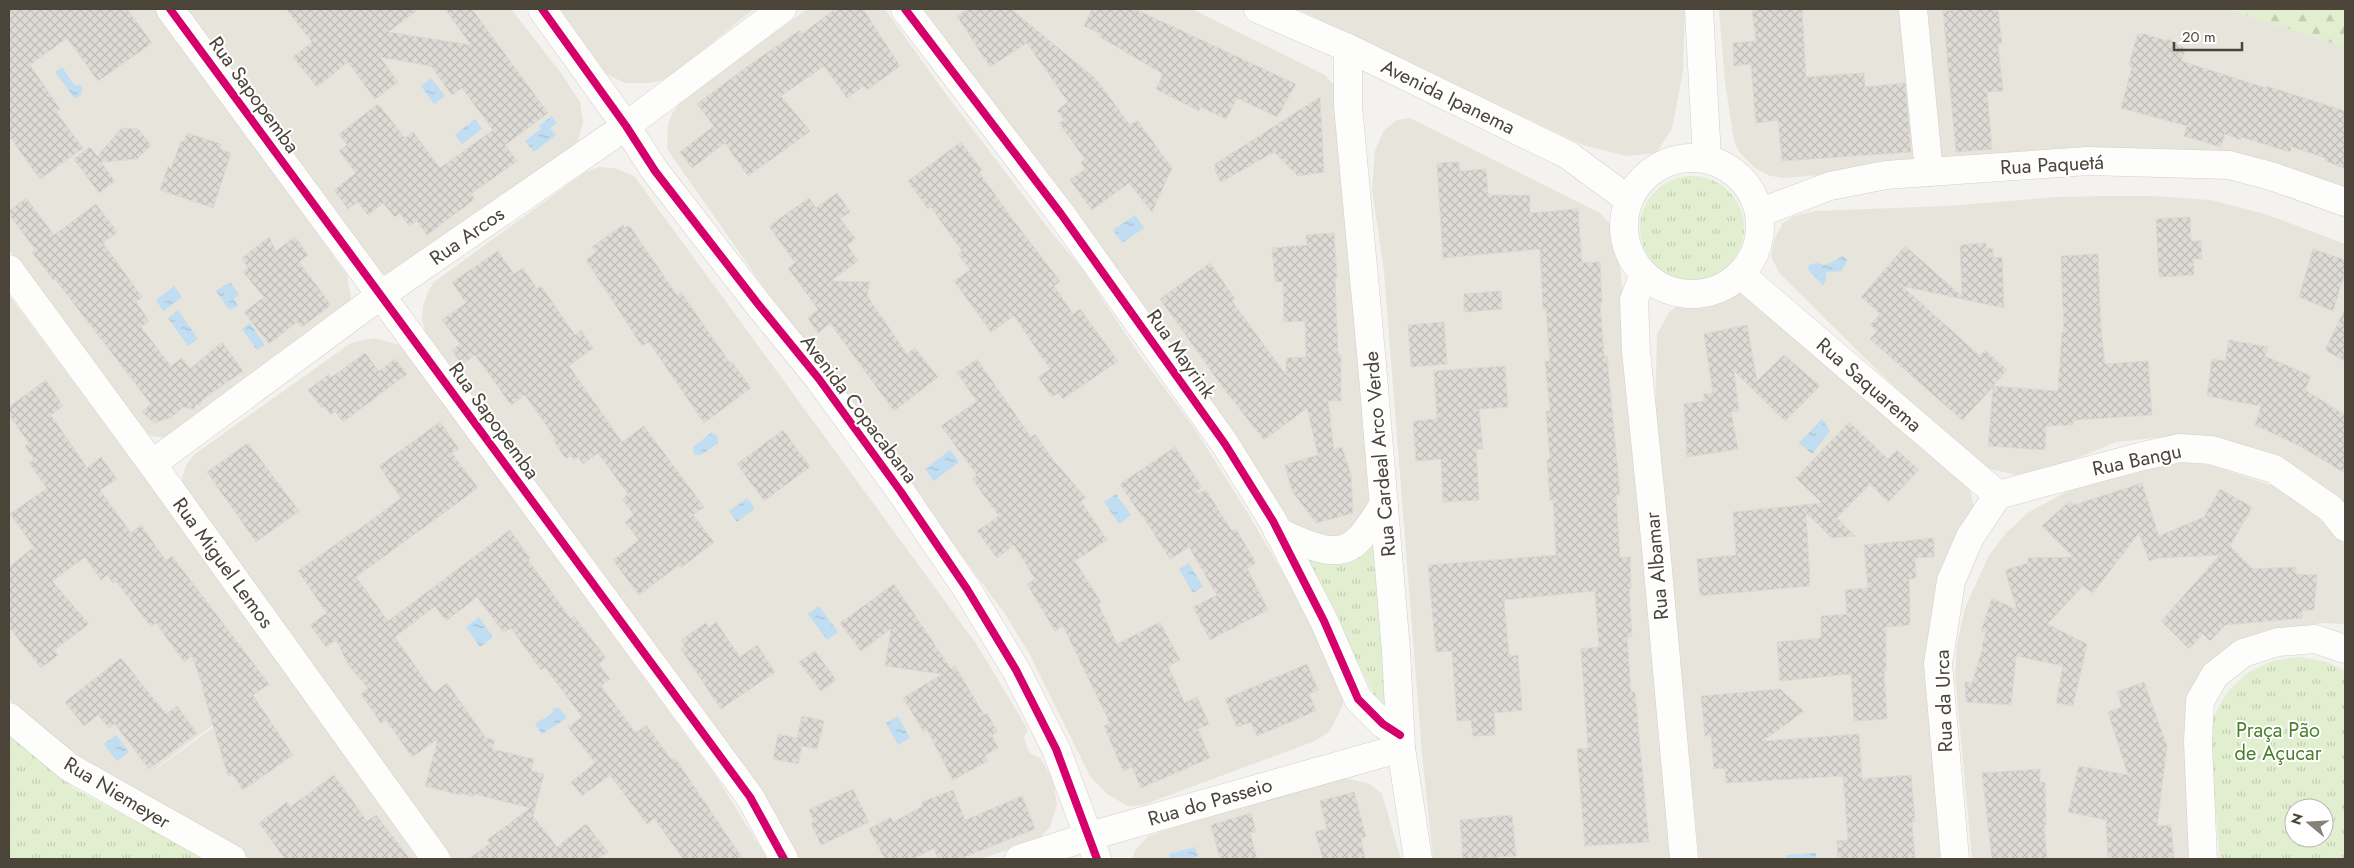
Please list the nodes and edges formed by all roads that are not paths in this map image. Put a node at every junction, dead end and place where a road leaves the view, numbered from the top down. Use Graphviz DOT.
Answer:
graph roads {
  1 [pos="170,9"];
  2 [pos="542,9"];
  3 [pos="782,9"];
  4 [pos="904,9"];
  5 [pos="1258,9"];
  6 [pos="1700,9"];
  7 [pos="1913,9"];
  8 [pos="1348,48"];
  9 [pos="626,126"];
  10 [pos="1707,159"];
  11 [pos="1929,172"];
  12 [pos="1629,200"];
  13 [pos="2345,202"];
  14 [pos="1760,213"];
  15 [pos="9,269"];
  16 [pos="1644,274"];
  17 [pos="1740,274"];
  18 [pos="381,295"];
  19 [pos="152,464"];
  20 [pos="1998,495"];
  21 [pos="1384,505"];
  22 [pos="2345,527"];
  23 [pos="1278,532"];
  24 [pos="2345,649"];
  25 [pos="9,717"];
  26 [pos="1400,742"];
  27 [pos="1093,848"];
  28 [pos="232,859"];
  29 [pos="436,859"];
  30 [pos="784,859"];
  31 [pos="1020,859"];
  32 [pos="1418,859"];
  33 [pos="1684,859"];
  34 [pos="1956,859"];
  35 [pos="2203,859"];
  1 -- 18 [label="street, Rua Sapopemba"];
  2 -- 9 [label="street, Avenida Copacabana"];
  3 -- 9 [label="street, Rua Arcos"];
  4 -- 23 [label="street, Rua Mayrink"];
  5 -- 8 [label="street, Avenida Ipanema"];
  6 -- 10 [label="street"];
  7 -- 11 [label="street"];
  8 -- 12 [label="street, Avenida Ipanema"];
  8 -- 21 [label="street, Rua Cardeal Arco Verde"];
  9 -- 18 [label="street, Rua Arcos"];
  9 -- 27 [label="street, Avenida Copacabana"];
  10 -- 12 [label="street"];
  10 -- 14 [label="street"];
  11 -- 13 [label="street, Rua Paquetá"];
  11 -- 14 [label="street, Rua Paquetá"];
  12 -- 16 [label="street"];
  14 -- 17 [label="street"];
  15 -- 19 [label="street, Rua Miguel Lemos"];
  16 -- 17 [label="street"];
  16 -- 33 [label="street, Rua Albamar"];
  17 -- 20 [label="street, Rua Saquarema"];
  18 -- 19 [label="street, Rua Arcos"];
  18 -- 30 [label="street, Rua Sapopemba"];
  19 -- 29 [label="street, Rua Miguel Lemos"];
  20 -- 22 [label="street, Rua Bangu"];
  20 -- 34 [label="street, Rua da Urca"];
  21 -- 23 [label="street"];
  21 -- 26 [label="street, Rua Cardeal Arco Verde"];
  23 -- 26 [label="street, Rua Mayrink"];
  24 -- 35 [label="street"];
  25 -- 28 [label="street, Rua Niemeyer"];
  26 -- 27 [label="street, Rua do Passeio"];
  26 -- 32 [label="street, Rua Cardeal Arco Verde"];
  27 -- 31 [label="street, Rua do Passeio"];
}
